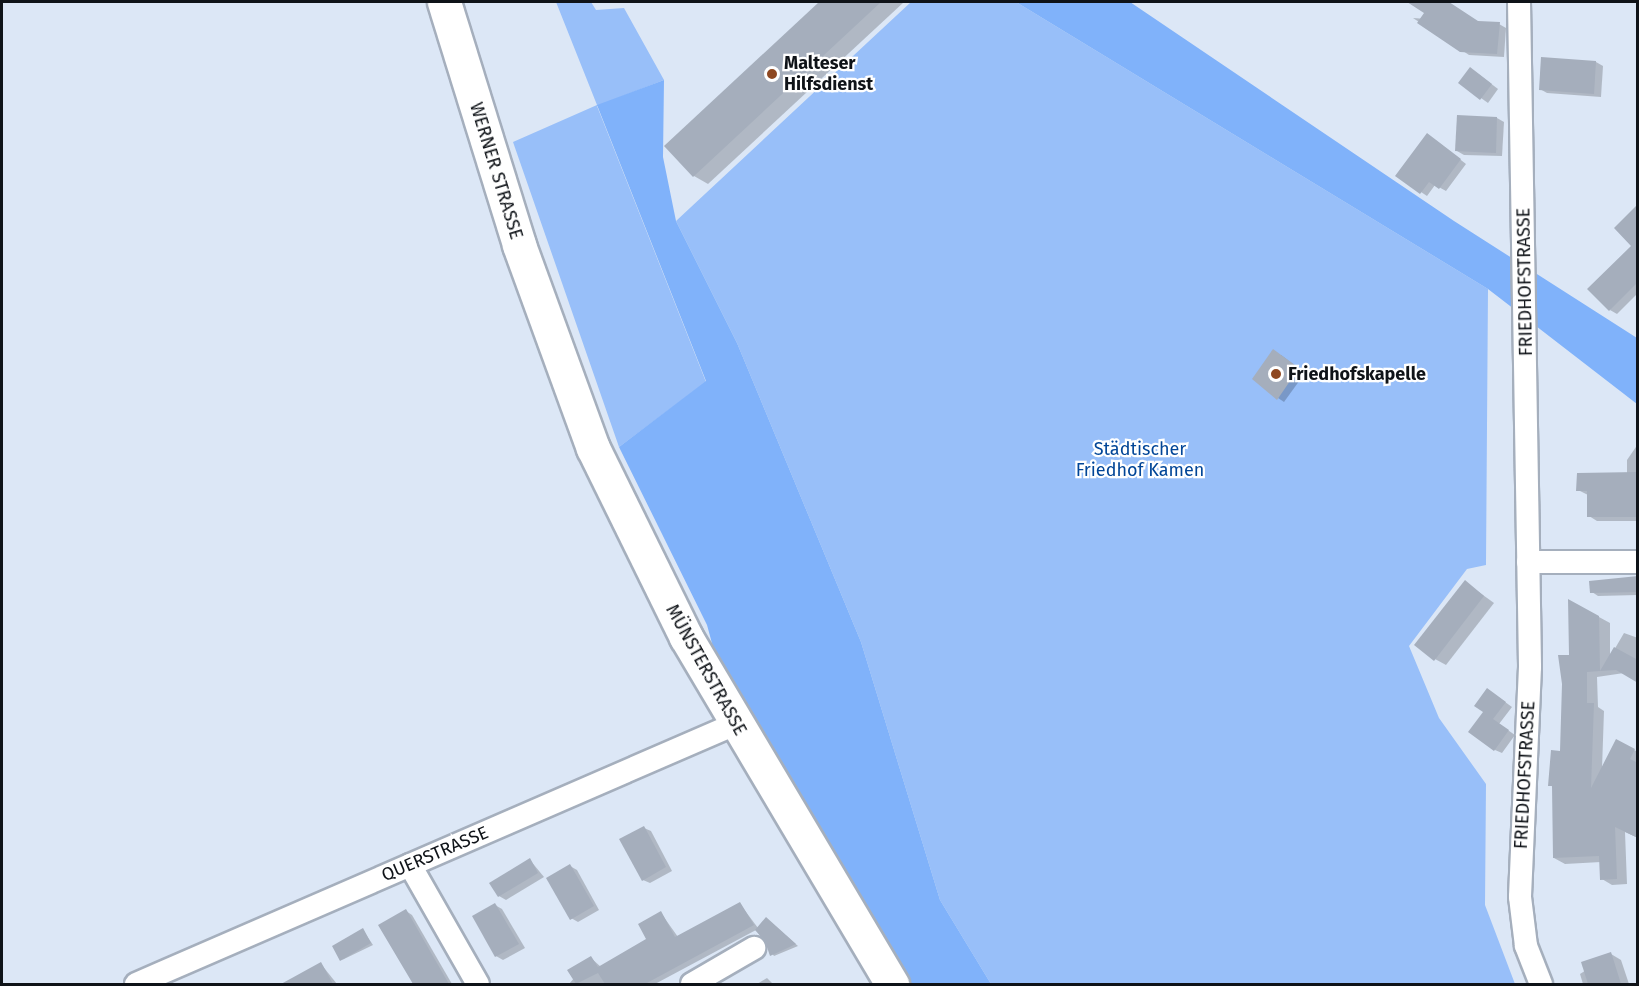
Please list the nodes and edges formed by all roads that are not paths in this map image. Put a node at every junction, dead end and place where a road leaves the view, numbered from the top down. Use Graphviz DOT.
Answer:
graph roads {
  1 [pos="444,2"];
  2 [pos="1520,2"];
  3 [pos="552,340"];
  4 [pos="1528,562"];
  5 [pos="1638,562"];
  6 [pos="735,724"];
  7 [pos="410,865"];
  8 [pos="754,948"];
  9 [pos="725,976"];
  10 [pos="136,984"];
  11 [pos="478,984"];
  12 [pos="692,984"];
  13 [pos="892,984"];
  14 [pos="1541,984"];
  1 -- 3 [label="main road, WERNER STRASSE"];
  2 -- 4 [label="street, FRIEDHOFSTRASSE"];
  3 -- 6 [label="main road, MÜNSTERSTRASSE"];
  4 -- 5 [label="street"];
  4 -- 14 [label="street, FRIEDHOFSTRASSE"];
  6 -- 7 [label="street, QUERSTRASSE"];
  6 -- 13 [label="main road, MÜNSTERSTRASSE"];
  7 -- 10 [label="street, QUERSTRASSE"];
  7 -- 11 [label="street"];
  8 -- 9 [label="street"];
  9 -- 12 [label="street"];
}
